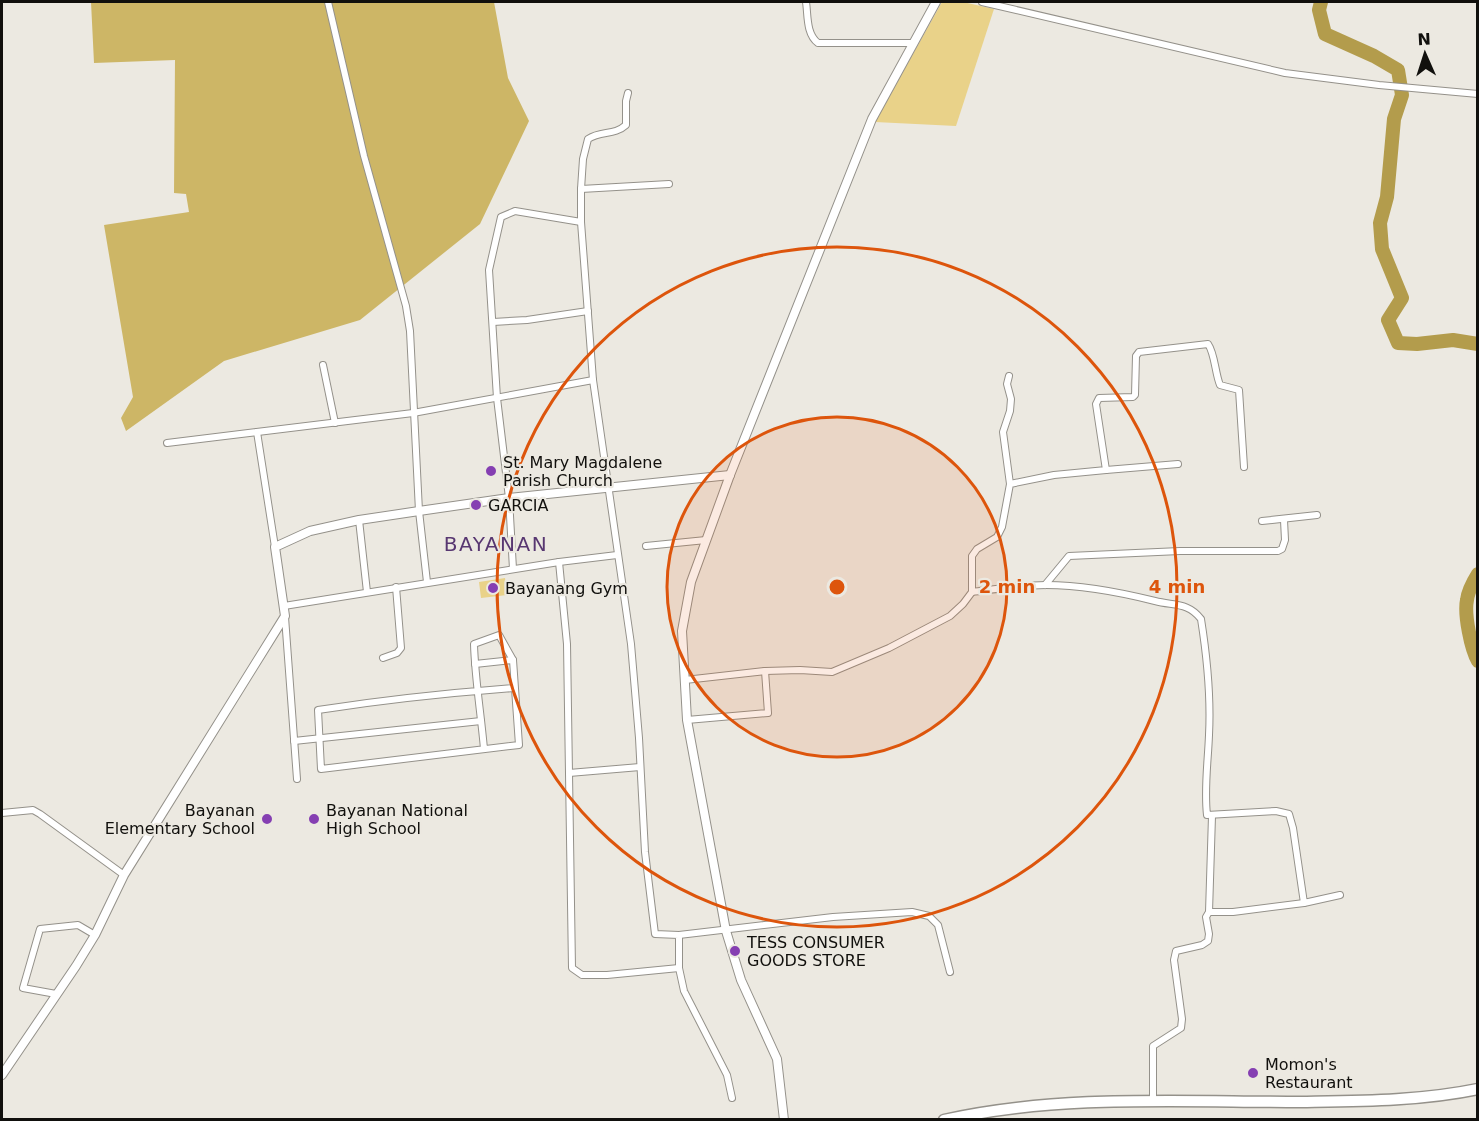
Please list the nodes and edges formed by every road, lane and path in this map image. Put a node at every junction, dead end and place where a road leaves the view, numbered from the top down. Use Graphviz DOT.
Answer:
graph roads {
  1 [pos="328,2"];
  2 [pos="806,2"];
  3 [pos="936,2"];
  4 [pos="982,2"];
  5 [pos="913,44"];
  6 [pos="628,93"];
  7 [pos="1478,94"];
  8 [pos="669,184"];
  9 [pos="581,189"];
  10 [pos="581,222"];
  11 [pos="588,311"];
  12 [pos="493,322"];
  13 [pos="324,364"];
  14 [pos="1009,376"];
  15 [pos="593,380"];
  16 [pos="497,398"];
  17 [pos="413,413"];
  18 [pos="335,423"];
  19 [pos="258,432"];
  20 [pos="167,443"];
  21 [pos="1178,464"];
  22 [pos="1244,467"];
  23 [pos="1106,470"];
  24 [pos="730,475"];
  25 [pos="1010,484"];
  26 [pos="610,489"];
  27 [pos="509,498"];
  28 [pos="419,511"];
  29 [pos="1317,515"];
  30 [pos="359,520"];
  31 [pos="1284,520"];
  32 [pos="1262,521"];
  33 [pos="706,540"];
  34 [pos="646,546"];
  35 [pos="275,547"];
  36 [pos="617,555"];
  37 [pos="559,562"];
  38 [pos="513,569"];
  39 [pos="427,582"];
  40 [pos="1045,585"];
  41 [pos="396,588"];
  42 [pos="367,592"];
  43 [pos="972,592"];
  44 [pos="284,606"];
  45 [pos="285,616"];
  46 [pos="383,658"];
  47 [pos="513,660"];
  48 [pos="475,664"];
  49 [pos="765,671"];
  50 [pos="685,680"];
  51 [pos="514,688"];
  52 [pos="478,691"];
  53 [pos="687,720"];
  54 [pos="481,721"];
  55 [pos="320,739"];
  56 [pos="294,741"];
  57 [pos="484,749"];
  58 [pos="640,767"];
  59 [pos="569,773"];
  60 [pos="297,779"];
  61 [pos="2,813"];
  62 [pos="1212,816"];
  63 [pos="124,875"];
  64 [pos="1340,895"];
  65 [pos="1304,903"];
  66 [pos="1209,912"];
  67 [pos="726,931"];
  68 [pos="95,935"];
  69 [pos="679,935"];
  70 [pos="679,968"];
  71 [pos="950,972"];
  72 [pos="56,994"];
  73 [pos="2,1075"];
  74 [pos="1478,1089"];
  75 [pos="732,1098"];
  76 [pos="1153,1100"];
  77 [pos="784,1119"];
  78 [pos="944,1119"];
  1 -- 17 [label="street"];
  2 -- 5 [label="street"];
  3 -- 5 [label="street"];
  4 -- 7 [label="street"];
  5 -- 24 [label="street"];
  6 -- 9 [label="street"];
  8 -- 9 [label="street"];
  9 -- 10 [label="street"];
  10 -- 11 [label="street"];
  10 -- 12 [label="street"];
  11 -- 12 [label="street"];
  11 -- 15 [label="street"];
  12 -- 16 [label="street"];
  13 -- 18 [label="street"];
  14 -- 25 [label="street"];
  15 -- 16 [label="street"];
  15 -- 26 [label="street"];
  16 -- 17 [label="street"];
  16 -- 27 [label="street"];
  17 -- 18 [label="street"];
  17 -- 28 [label="street"];
  18 -- 19 [label="street"];
  19 -- 20 [label="street"];
  19 -- 35 [label="street"];
  21 -- 23 [label="street"];
  22 -- 23 [label="street"];
  23 -- 25 [label="street"];
  24 -- 26 [label="street"];
  24 -- 33 [label="street"];
  25 -- 43 [label="street"];
  26 -- 27 [label="street"];
  26 -- 36 [label="street"];
  27 -- 28 [label="street"];
  27 -- 38 [label="street"];
  28 -- 30 [label="street"];
  28 -- 39 [label="street"];
  29 -- 31 [label="street"];
  30 -- 35 [label="street"];
  30 -- 42 [label="street"];
  31 -- 32 [label="street"];
  31 -- 40 [label="street"];
  33 -- 34 [label="street"];
  33 -- 50 [label="street"];
  35 -- 44 [label="street"];
  36 -- 37 [label="street"];
  36 -- 58 [label="street"];
  37 -- 38 [label="street"];
  37 -- 59 [label="street"];
  38 -- 39 [label="street"];
  39 -- 41 [label="street"];
  40 -- 43 [label="street"];
  40 -- 62 [label="street"];
  41 -- 42 [label="street"];
  41 -- 46 [label="street"];
  42 -- 44 [label="street"];
  43 -- 49 [label="street"];
  44 -- 45 [label="street"];
  45 -- 56 [label="street"];
  45 -- 63 [label="street"];
  47 -- 48 [label="street"];
  47 -- 48 [label="street"];
  47 -- 51 [label="street"];
  48 -- 52 [label="street"];
  49 -- 50 [label="street"];
  49 -- 53 [label="street"];
  50 -- 53 [label="street"];
  51 -- 52 [label="street"];
  51 -- 57 [label="street"];
  52 -- 54 [label="street"];
  52 -- 55 [label="street"];
  53 -- 67 [label="street"];
  54 -- 55 [label="street"];
  54 -- 57 [label="street"];
  55 -- 56 [label="street"];
  55 -- 57 [label="street"];
  56 -- 60 [label="street"];
  58 -- 59 [label="street"];
  58 -- 69 [label="street"];
  59 -- 70 [label="street"];
  61 -- 63 [label="street"];
  62 -- 65 [label="street"];
  62 -- 66 [label="street"];
  63 -- 68 [label="street"];
  64 -- 65 [label="street"];
  65 -- 66 [label="street"];
  66 -- 76 [label="street"];
  67 -- 69 [label="street"];
  67 -- 71 [label="street"];
  67 -- 77 [label="street"];
  68 -- 72 [label="street"];
  68 -- 72 [label="street"];
  69 -- 70 [label="street"];
  70 -- 75 [label="street"];
  72 -- 73 [label="street"];
  74 -- 76 [label="main road"];
  76 -- 78 [label="main road"];
}
